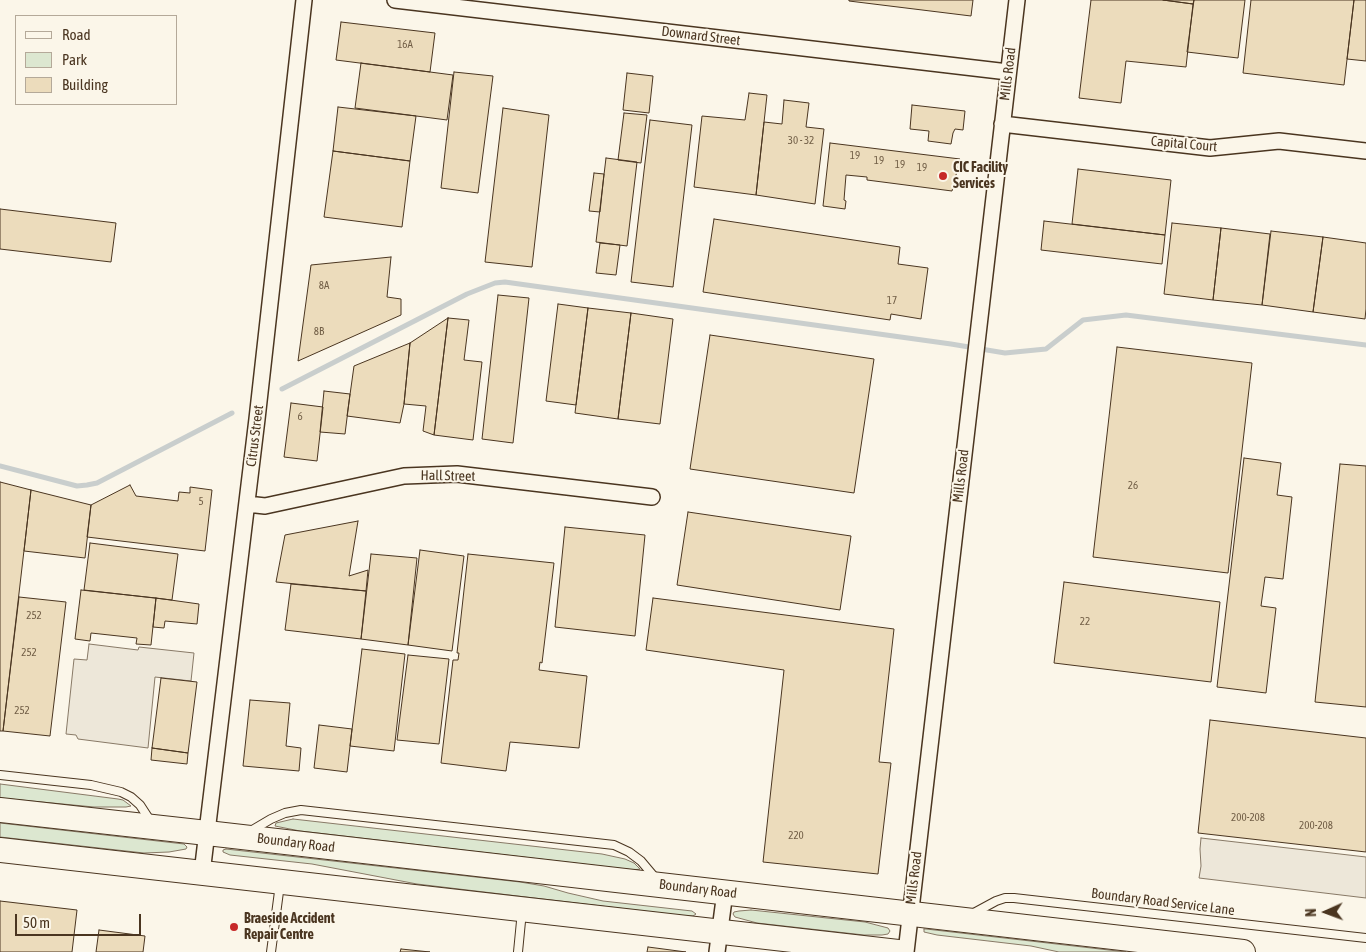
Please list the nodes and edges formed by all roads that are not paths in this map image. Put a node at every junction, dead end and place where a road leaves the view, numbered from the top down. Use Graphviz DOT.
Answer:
graph roads {
  1 [pos="304,0"];
  2 [pos="395,0"];
  3 [pos="1017,0"];
  4 [pos="1008,72"];
  5 [pos="1002,124"];
  6 [pos="1366,150"];
  7 [pos="652,497"];
  8 [pos="247,504"];
  9 [pos="0,775"];
  10 [pos="0,810"];
  11 [pos="154,827"];
  12 [pos="207,833"];
  13 [pos="241,836"];
  14 [pos="0,850"];
  15 [pos="202,873"];
  16 [pos="280,882"];
  17 [pos="662,885"];
  18 [pos="725,892"];
  19 [pos="522,909"];
  20 [pos="910,913"];
  21 [pos="961,919"];
  22 [pos="1366,938"];
  23 [pos="719,942"];
  24 [pos="271,952"];
  25 [pos="518,952"];
  26 [pos="898,952"];
  27 [pos="906,952"];
  28 [pos="1243,952"];
  1 -- 8 [label="street, Citrus Street"];
  2 -- 4 [label="street, Downard Street"];
  3 -- 4 [label="street, Mills Road"];
  4 -- 5 [label="street, Mills Road"];
  5 -- 6 [label="street, Capital Court"];
  5 -- 20 [label="street, Mills Road"];
  7 -- 8 [label="street, Hall Street"];
  8 -- 12 [label="street, Citrus Street"];
  9 -- 11 [label="lane"];
  10 -- 11 [label="main road, Boundary Road"];
  11 -- 12 [label="main road, Boundary Road"];
  12 -- 13 [label="main road, Boundary Road"];
  12 -- 15 [label="street, Citrus Street"];
  13 -- 17 [label="main road, Boundary Road"];
  13 -- 17 [label="lane"];
  14 -- 15 [label="main road"];
  15 -- 16 [label="main road"];
  16 -- 19 [label="main road"];
  16 -- 24 [label="lane"];
  17 -- 18 [label="main road, Boundary Road"];
  18 -- 20 [label="main road, Boundary Road"];
  18 -- 23 [label="street"];
  19 -- 23 [label="main road"];
  19 -- 25 [label="lane"];
  20 -- 21 [label="main road, Boundary Road"];
  20 -- 27 [label="street, Mills Road"];
  21 -- 22 [label="lane, Boundary Road Service Lane"];
  21 -- 28 [label="main road, Boundary Road"];
  23 -- 26 [label="main road"];
}
